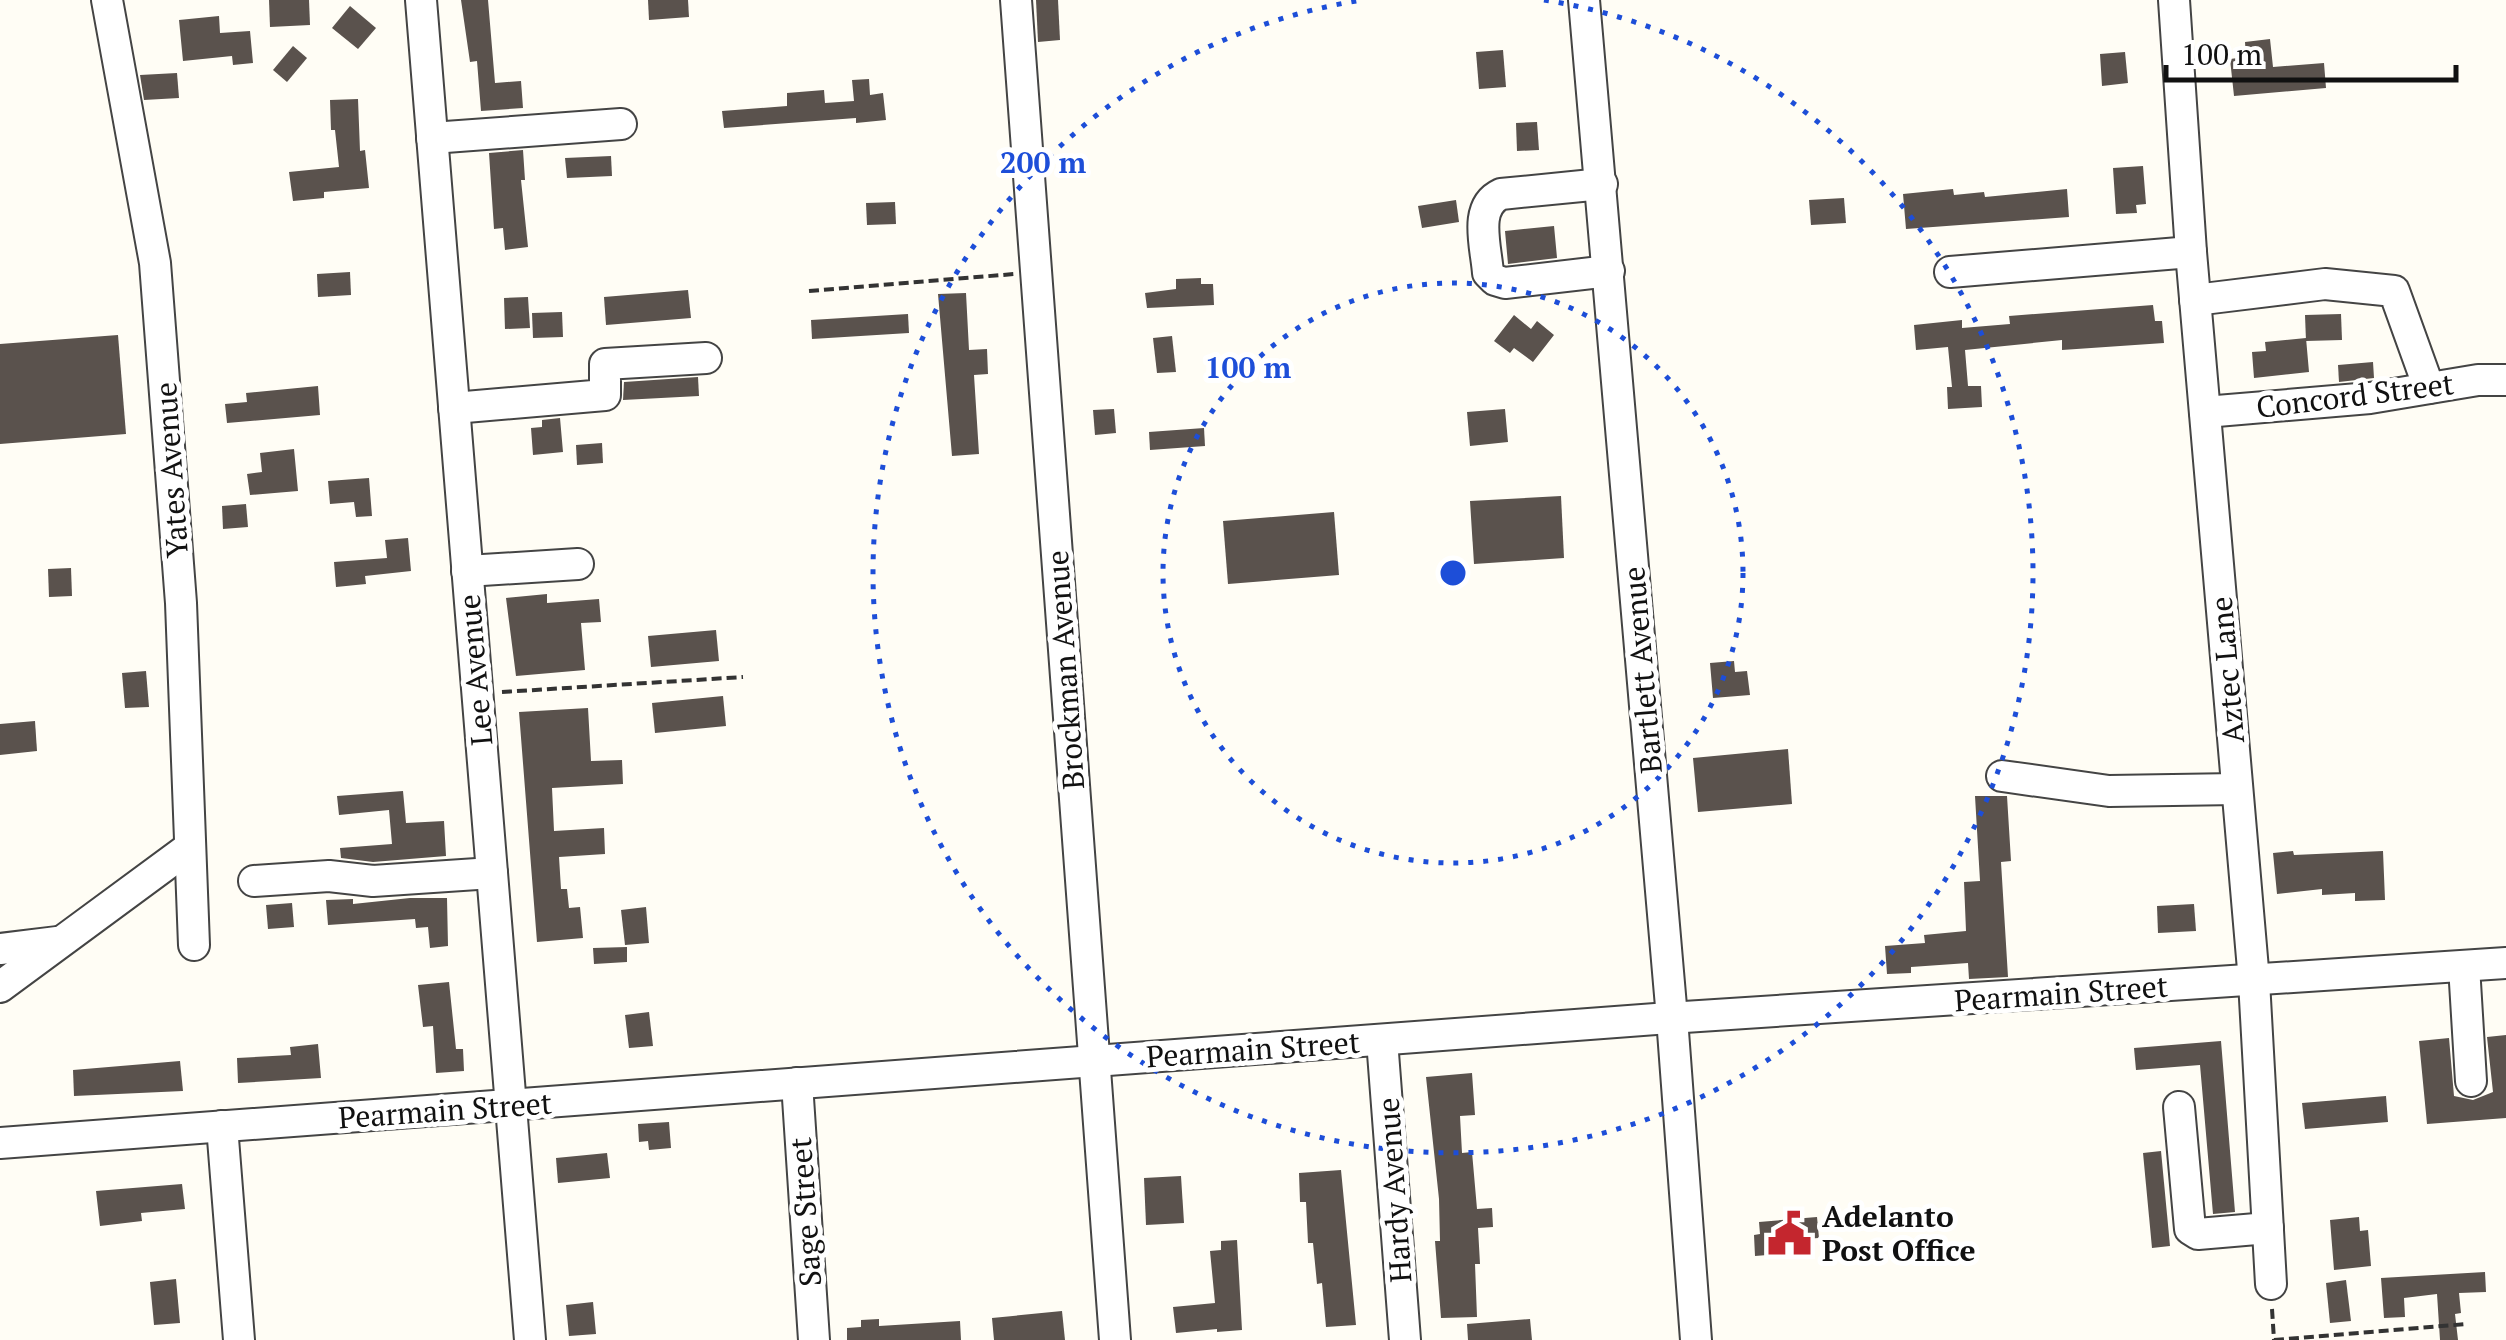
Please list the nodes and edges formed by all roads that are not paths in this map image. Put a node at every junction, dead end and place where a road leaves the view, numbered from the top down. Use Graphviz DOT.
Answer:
graph roads {
  1 [pos="106,0"];
  2 [pos="420,0"];
  3 [pos="1016,0"];
  4 [pos="1584,0"];
  5 [pos="2174,0"];
  6 [pos="621,124"];
  7 [pos="432,138"];
  8 [pos="1602,184"];
  9 [pos="2192,252"];
  10 [pos="1609,271"];
  11 [pos="1950,272"];
  12 [pos="2196,300"];
  13 [pos="706,358"];
  14 [pos="2506,380"];
  15 [pos="2429,388"];
  16 [pos="454,408"];
  17 [pos="2205,412"];
  18 [pos="578,564"];
  19 [pos="467,572"];
  20 [pos="2002,776"];
  21 [pos="2237,789"];
  22 [pos="190,846"];
  23 [pos="492,873"];
  24 [pos="254,882"];
  25 [pos="60,942"];
  26 [pos="194,945"];
  27 [pos="0,950"];
  28 [pos="2506,964"];
  29 [pos="2464,966"];
  30 [pos="2254,981"];
  31 [pos="0,986"];
  32 [pos="1672,1018"];
  33 [pos="1382,1040"];
  34 [pos="1094,1061"];
  35 [pos="2471,1081"];
  36 [pos="797,1084"];
  37 [pos="511,1105"];
  38 [pos="2178,1107"];
  39 [pos="222,1126"];
  40 [pos="0,1143"];
  41 [pos="2268,1228"];
  42 [pos="2271,1284"];
  43 [pos="239,1340"];
  44 [pos="530,1340"];
  45 [pos="814,1340"];
  46 [pos="1115,1340"];
  47 [pos="1405,1340"];
  48 [pos="1696,1340"];
  1 -- 22 [label="street, Yates Avenue"];
  2 -- 7 [label="street, Lee Avenue"];
  3 -- 34 [label="street, Brockman Avenue"];
  4 -- 8 [label="street, Bartlett Avenue"];
  5 -- 9 [label="street, Aztec Lane"];
  6 -- 7 [label="street"];
  7 -- 16 [label="street, Lee Avenue"];
  8 -- 10 [label="street, Bartlett Avenue"];
  8 -- 10 [label="street"];
  9 -- 11 [label="street"];
  9 -- 12 [label="street, Aztec Lane"];
  10 -- 32 [label="street, Bartlett Avenue"];
  12 -- 15 [label="street"];
  12 -- 17 [label="street, Aztec Lane"];
  13 -- 16 [label="street"];
  14 -- 15 [label="street, Concord Street"];
  15 -- 17 [label="street, Concord Street"];
  16 -- 19 [label="street, Lee Avenue"];
  17 -- 21 [label="street, Aztec Lane"];
  18 -- 19 [label="street"];
  19 -- 23 [label="street, Lee Avenue"];
  20 -- 21 [label="street"];
  21 -- 30 [label="street, Aztec Lane"];
  22 -- 25 [label="street"];
  22 -- 26 [label="street, Yates Avenue"];
  23 -- 24 [label="street"];
  23 -- 37 [label="street, Lee Avenue"];
  25 -- 27 [label="street"];
  25 -- 31 [label="street"];
  28 -- 29 [label="street, Pearmain Street"];
  29 -- 30 [label="street, Pearmain Street"];
  29 -- 35 [label="street"];
  30 -- 32 [label="street, Pearmain Street"];
  30 -- 41 [label="street, Aztec Lane"];
  32 -- 33 [label="street, Pearmain Street"];
  32 -- 48 [label="street, Bartlett Avenue"];
  33 -- 34 [label="street, Pearmain Street"];
  33 -- 47 [label="street, Hardy Avenue"];
  34 -- 36 [label="street, Pearmain Street"];
  34 -- 46 [label="street, Brockman Avenue"];
  36 -- 37 [label="street, Pearmain Street"];
  36 -- 45 [label="street, Sage Street"];
  37 -- 39 [label="street, Pearmain Street"];
  37 -- 44 [label="street, Lee Avenue"];
  38 -- 41 [label="street"];
  39 -- 40 [label="street, Pearmain Street"];
  39 -- 43 [label="street"];
  41 -- 42 [label="street, Aztec Lane"];
}
